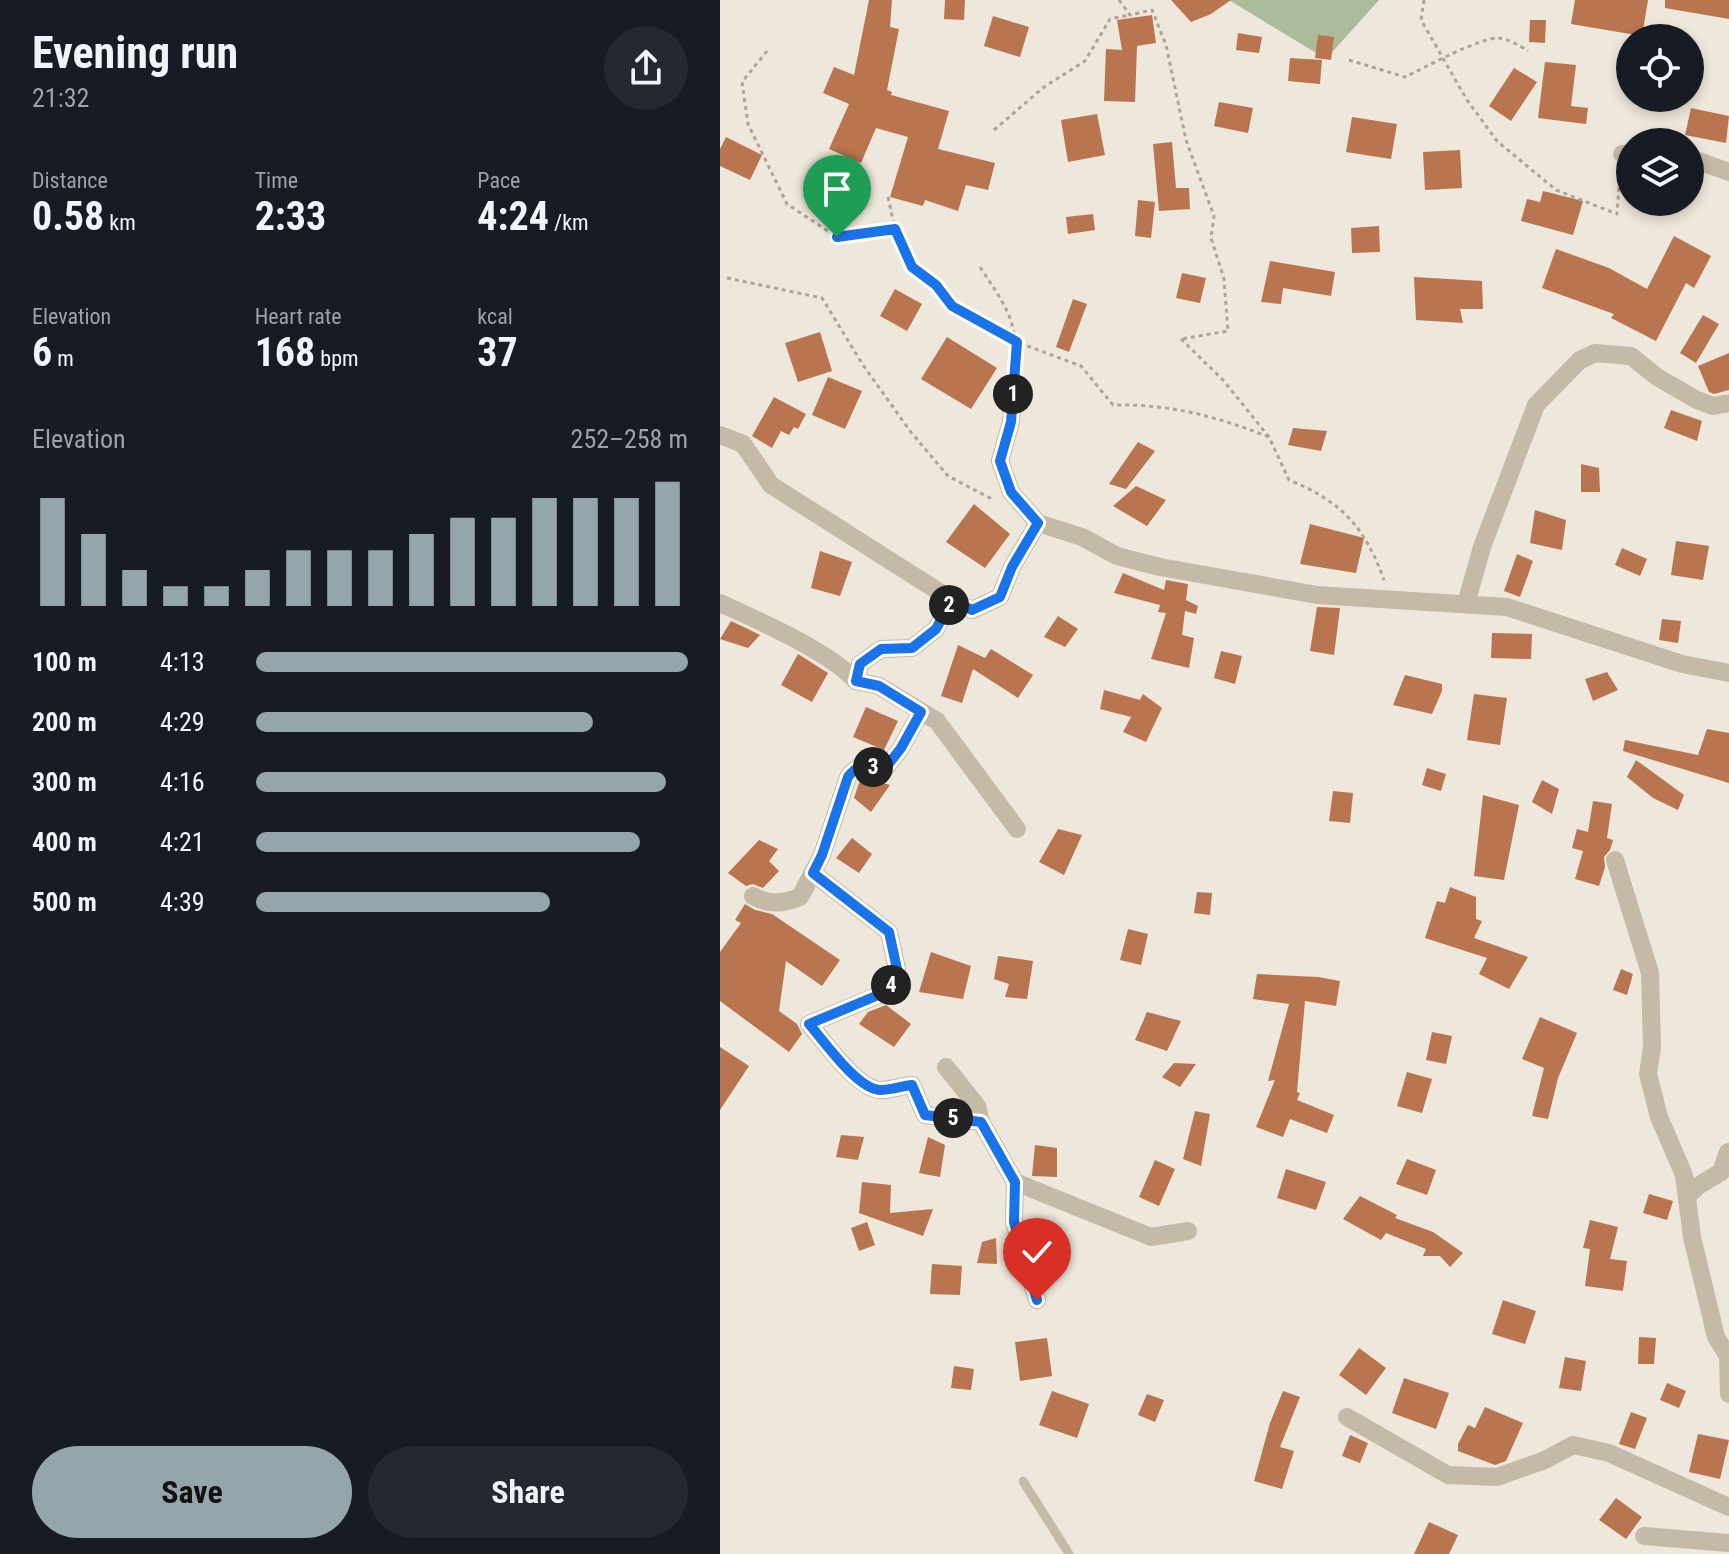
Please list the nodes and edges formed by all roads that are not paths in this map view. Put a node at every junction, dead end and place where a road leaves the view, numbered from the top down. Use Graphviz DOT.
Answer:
graph roads {
  1 [pos="1704,163"];
  2 [pos="1729,172"];
  3 [pos="1014,379"];
  4 [pos="1729,403"];
  5 [pos="720,435"];
  6 [pos="1038,523"];
  7 [pos="952,600"];
  8 [pos="720,603"];
  9 [pos="1466,604"];
  10 [pos="1729,673"];
  11 [pos="856,681"];
  12 [pos="921,712"];
  13 [pos="1017,829"];
  14 [pos="1615,860"];
  15 [pos="813,873"];
  16 [pos="753,896"];
  17 [pos="946,1067"];
  18 [pos="981,1122"];
  19 [pos="1728,1152"];
  20 [pos="1015,1182"];
  21 [pos="1687,1196"];
  22 [pos="1188,1231"];
  23 [pos="1037,1300"];
  24 [pos="1729,1394"];
  25 [pos="1347,1417"];
  26 [pos="1023,1481"];
  27 [pos="1729,1507"];
  28 [pos="1644,1536"];
  29 [pos="1729,1543"];
  30 [pos="1069,1554"];
  1 -- 2 [label="street"];
  3 -- 6 [label="street"];
  4 -- 9 [label="street"];
  5 -- 7 [label="street"];
  6 -- 7 [label="street"];
  6 -- 9 [label="street"];
  7 -- 11 [label="street"];
  8 -- 11 [label="street"];
  9 -- 10 [label="street"];
  11 -- 12 [label="street"];
  12 -- 13 [label="street"];
  12 -- 15 [label="street"];
  14 -- 21 [label="street"];
  15 -- 16 [label="street"];
  15 -- 18 [label="street"];
  17 -- 18 [label="street"];
  18 -- 20 [label="street"];
  19 -- 21 [label="street"];
  20 -- 22 [label="street"];
  20 -- 23 [label="street"];
  21 -- 24 [label="street"];
  25 -- 27 [label="street"];
  26 -- 30 [label="lane"];
  28 -- 29 [label="street"];
}
